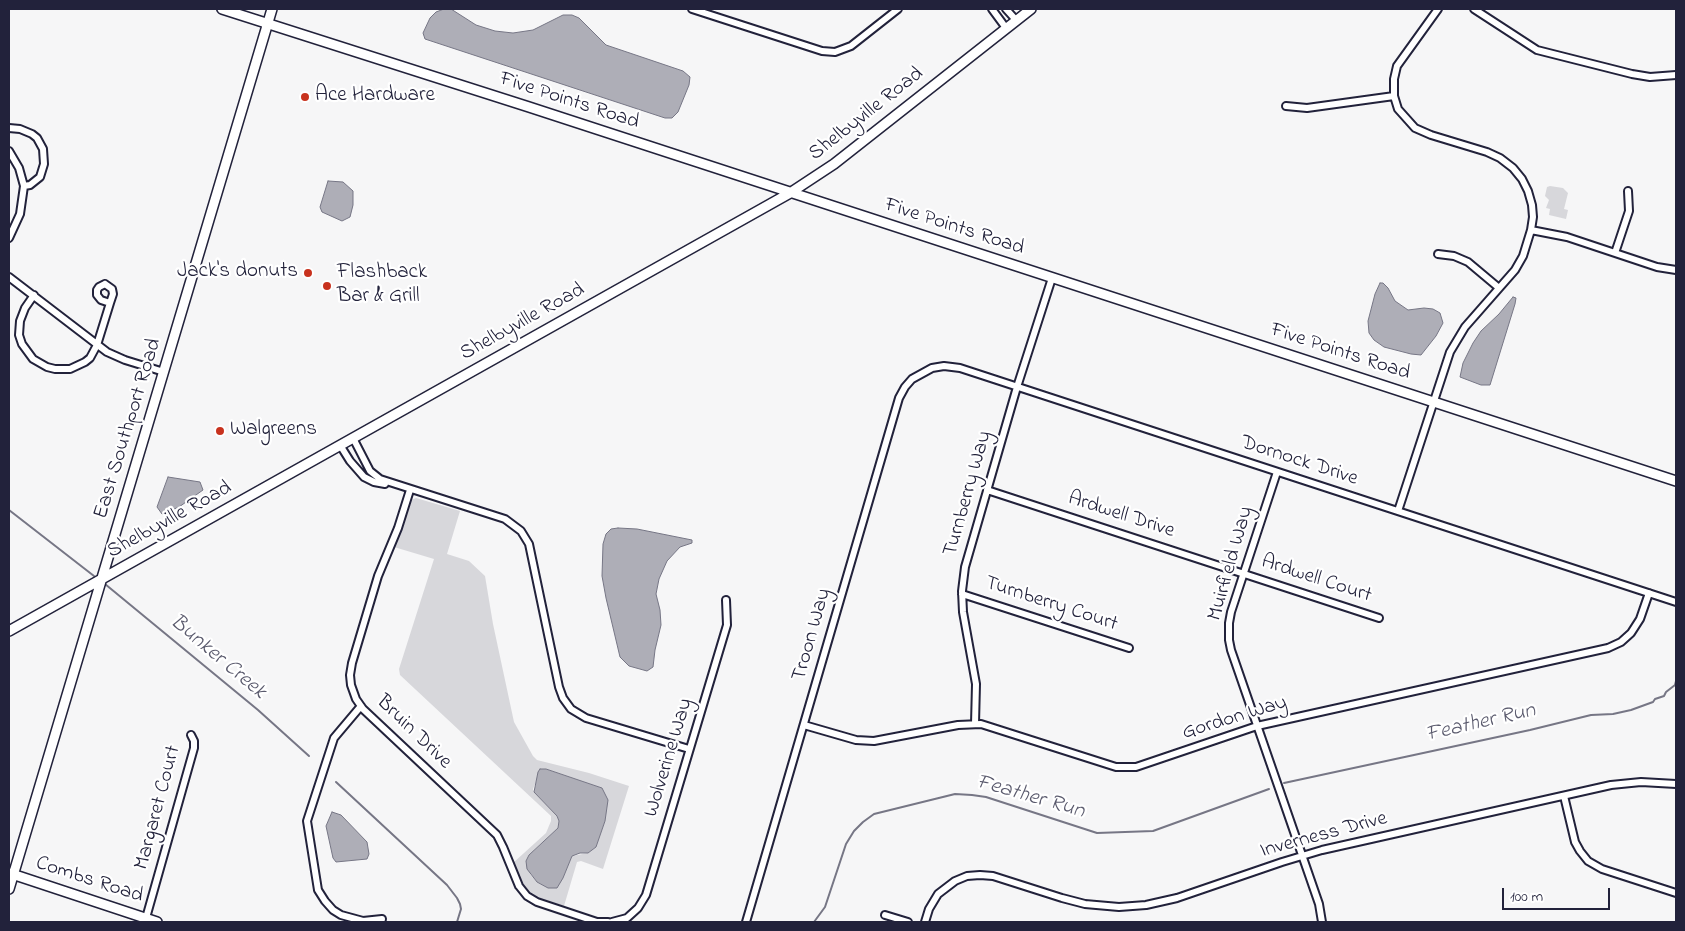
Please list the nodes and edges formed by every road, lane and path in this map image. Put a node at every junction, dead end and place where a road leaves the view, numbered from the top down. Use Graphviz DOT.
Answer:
graph roads {
  1 [pos="222,9"];
  2 [pos="272,9"];
  3 [pos="692,9"];
  4 [pos="898,9"];
  5 [pos="992,9"];
  6 [pos="1006,9"];
  7 [pos="1031,9"];
  8 [pos="1438,9"];
  9 [pos="1474,9"];
  10 [pos="1016,20"];
  11 [pos="268,24"];
  12 [pos="1006,28"];
  13 [pos="1676,75"];
  14 [pos="1394,96"];
  15 [pos="1286,106"];
  16 [pos="9,128"];
  17 [pos="9,151"];
  18 [pos="24,186"];
  19 [pos="1628,191"];
  20 [pos="790,193"];
  21 [pos="1531,230"];
  22 [pos="9,238"];
  23 [pos="1615,253"];
  24 [pos="1438,254"];
  25 [pos="1676,270"];
  26 [pos="9,277"];
  27 [pos="1052,278"];
  28 [pos="1499,288"];
  29 [pos="34,295"];
  30 [pos="110,302"];
  31 [pos="97,345"];
  32 [pos="164,372"];
  33 [pos="912,379"];
  34 [pos="1017,387"];
  35 [pos="1434,402"];
  36 [pos="353,438"];
  37 [pos="340,445"];
  38 [pos="1278,472"];
  39 [pos="1676,481"];
  40 [pos="410,490"];
  41 [pos="987,490"];
  42 [pos="1398,511"];
  43 [pos="1244,574"];
  44 [pos="102,579"];
  45 [pos="1649,593"];
  46 [pos="962,594"];
  47 [pos="726,600"];
  48 [pos="1676,602"];
  49 [pos="1379,618"];
  50 [pos="9,631"];
  51 [pos="1129,648"];
  52 [pos="361,706"];
  53 [pos="975,724"];
  54 [pos="804,725"];
  55 [pos="1257,726"];
  56 [pos="191,735"];
  57 [pos="689,749"];
  58 [pos="1676,784"];
  59 [pos="1564,796"];
  60 [pos="1302,855"];
  61 [pos="11,874"];
  62 [pos="9,888"];
  63 [pos="1676,893"];
  64 [pos="885,915"];
  65 [pos="146,918"];
  66 [pos="382,919"];
  67 [pos="628,920"];
  68 [pos="158,922"];
  69 [pos="610,922"];
  70 [pos="746,922"];
  71 [pos="908,922"];
  72 [pos="924,922"];
  73 [pos="1322,922"];
  1 -- 11 [label="main road, Five Points Road"];
  2 -- 11 [label="main road, East Southport Road"];
  3 -- 4 [label="street"];
  5 -- 12 [label="street"];
  6 -- 10 [label="street"];
  7 -- 10 [label="main road, Shelbyville Road"];
  8 -- 14 [label="street"];
  9 -- 13 [label="street"];
  10 -- 12 [label="main road, Shelbyville Road"];
  11 -- 20 [label="main road, Five Points Road"];
  11 -- 32 [label="main road, East Southport Road"];
  12 -- 20 [label="main road, Shelbyville Road"];
  14 -- 15 [label="street"];
  14 -- 21 [label="street"];
  16 -- 18 [label="street"];
  17 -- 18 [label="street"];
  18 -- 22 [label="street"];
  19 -- 23 [label="street"];
  20 -- 27 [label="main road, Five Points Road"];
  20 -- 36 [label="main road, Shelbyville Road"];
  21 -- 23 [label="street"];
  21 -- 28 [label="street"];
  23 -- 25 [label="street"];
  24 -- 28 [label="street"];
  26 -- 29 [label="street"];
  27 -- 34 [label="street, Turnberry Way"];
  27 -- 35 [label="main road, Five Points Road"];
  28 -- 35 [label="street"];
  29 -- 31 [label="street"];
  29 -- 31 [label="street"];
  30 -- 31 [label="street"];
  31 -- 32 [label="street"];
  32 -- 44 [label="main road, East Southport Road"];
  33 -- 34 [label="street, Dornock Drive"];
  33 -- 54 [label="street, Troon Way"];
  34 -- 38 [label="street, Dornock Drive"];
  34 -- 41 [label="street, Turnberry Way"];
  35 -- 39 [label="main road, Five Points Road"];
  35 -- 42 [label="street"];
  36 -- 37 [label="main road, Shelbyville Road"];
  36 -- 40 [label="street"];
  37 -- 40 [label="street"];
  37 -- 44 [label="main road, Shelbyville Road"];
  38 -- 42 [label="street, Dornock Drive"];
  38 -- 43 [label="street, Muirfield Way"];
  40 -- 52 [label="street, Bruin Drive"];
  40 -- 57 [label="street"];
  41 -- 43 [label="street, Ardwell Drive"];
  41 -- 46 [label="street, Turnberry Way"];
  42 -- 45 [label="street, Dornock Drive"];
  43 -- 49 [label="street, Ardwell Court"];
  43 -- 55 [label="street, Muirfield Way"];
  44 -- 50 [label="main road, Shelbyville Road"];
  44 -- 61 [label="main road, East Southport Road"];
  45 -- 48 [label="street, Dornock Drive"];
  45 -- 55 [label="street, Gordon Way"];
  46 -- 51 [label="street, Turnberry Court"];
  46 -- 53 [label="street, Turnberry Way"];
  47 -- 57 [label="street, Wolverine Way"];
  52 -- 66 [label="street"];
  52 -- 69 [label="street, Bruin Drive"];
  53 -- 54 [label="street, Gordon Way"];
  53 -- 55 [label="street, Gordon Way"];
  54 -- 70 [label="street, Troon Way"];
  55 -- 60 [label="street, Muirfield Way"];
  56 -- 65 [label="street, Margaret Court"];
  57 -- 67 [label="street, Wolverine Way"];
  58 -- 59 [label="street, Inverness Drive"];
  59 -- 60 [label="street, Inverness Drive"];
  59 -- 63 [label="street"];
  60 -- 72 [label="street, Inverness Drive"];
  60 -- 73 [label="street, Muirfield Way"];
  61 -- 62 [label="main road, East Southport Road"];
  61 -- 65 [label="main road, Combs Road"];
  64 -- 71 [label="street"];
  65 -- 68 [label="main road, Combs Road"];
  67 -- 69 [label="street, Bruin Drive"];
}
